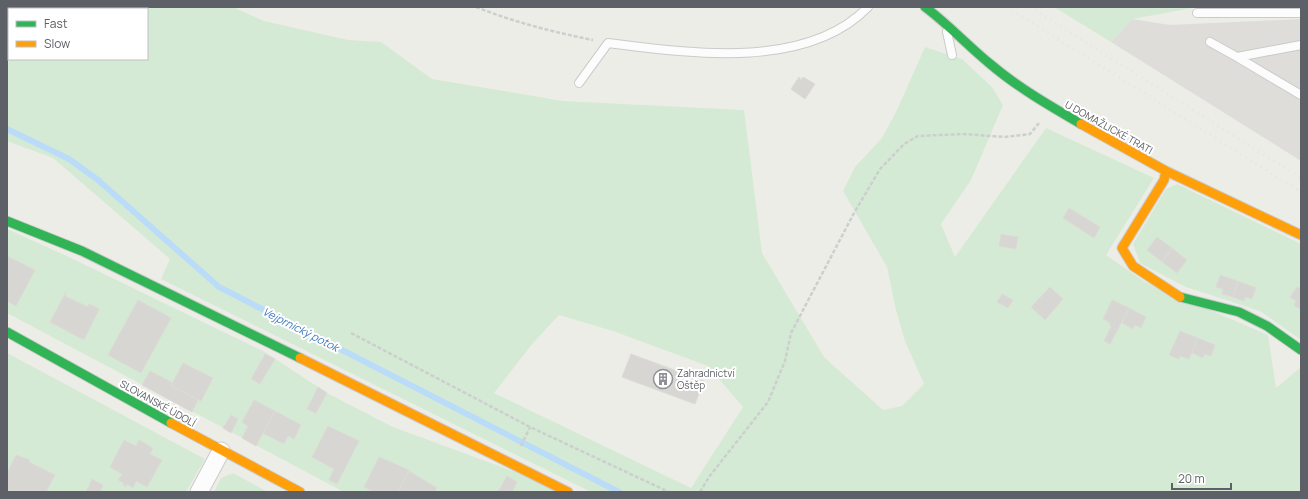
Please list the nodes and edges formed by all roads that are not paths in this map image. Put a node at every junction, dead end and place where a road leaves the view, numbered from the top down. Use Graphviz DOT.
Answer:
graph roads {
  1 [pos="868,7"];
  2 [pos="925,7"];
  3 [pos="1197,14"];
  4 [pos="1301,14"];
  5 [pos="946,23"];
  6 [pos="1210,42"];
  7 [pos="1301,45"];
  8 [pos="952,55"];
  9 [pos="1237,57"];
  10 [pos="579,82"];
  11 [pos="1301,95"];
  12 [pos="1166,171"];
  13 [pos="7,221"];
  14 [pos="1301,236"];
  15 [pos="7,332"];
  16 [pos="1301,350"];
  17 [pos="221,451"];
  18 [pos="199,492"];
  19 [pos="300,492"];
  20 [pos="568,492"];
  1 -- 10 [label="lane"];
  2 -- 5 [label="street, U DOMAŽLICKÉ TRATI"];
  3 -- 4 [label="lane"];
  5 -- 8 [label="lane"];
  5 -- 12 [label="street, U DOMAŽLICKÉ TRATI"];
  6 -- 9 [label="lane"];
  7 -- 9 [label="lane"];
  9 -- 11 [label="lane"];
  12 -- 14 [label="street, U DOMAŽLICKÉ TRATI"];
  12 -- 16 [label="street"];
  13 -- 20 [label="street"];
  15 -- 17 [label="street, SLOVANSKÉ ÚDOLÍ"];
  17 -- 18 [label="street"];
  17 -- 19 [label="street, SLOVANSKÉ ÚDOLÍ"];
}
